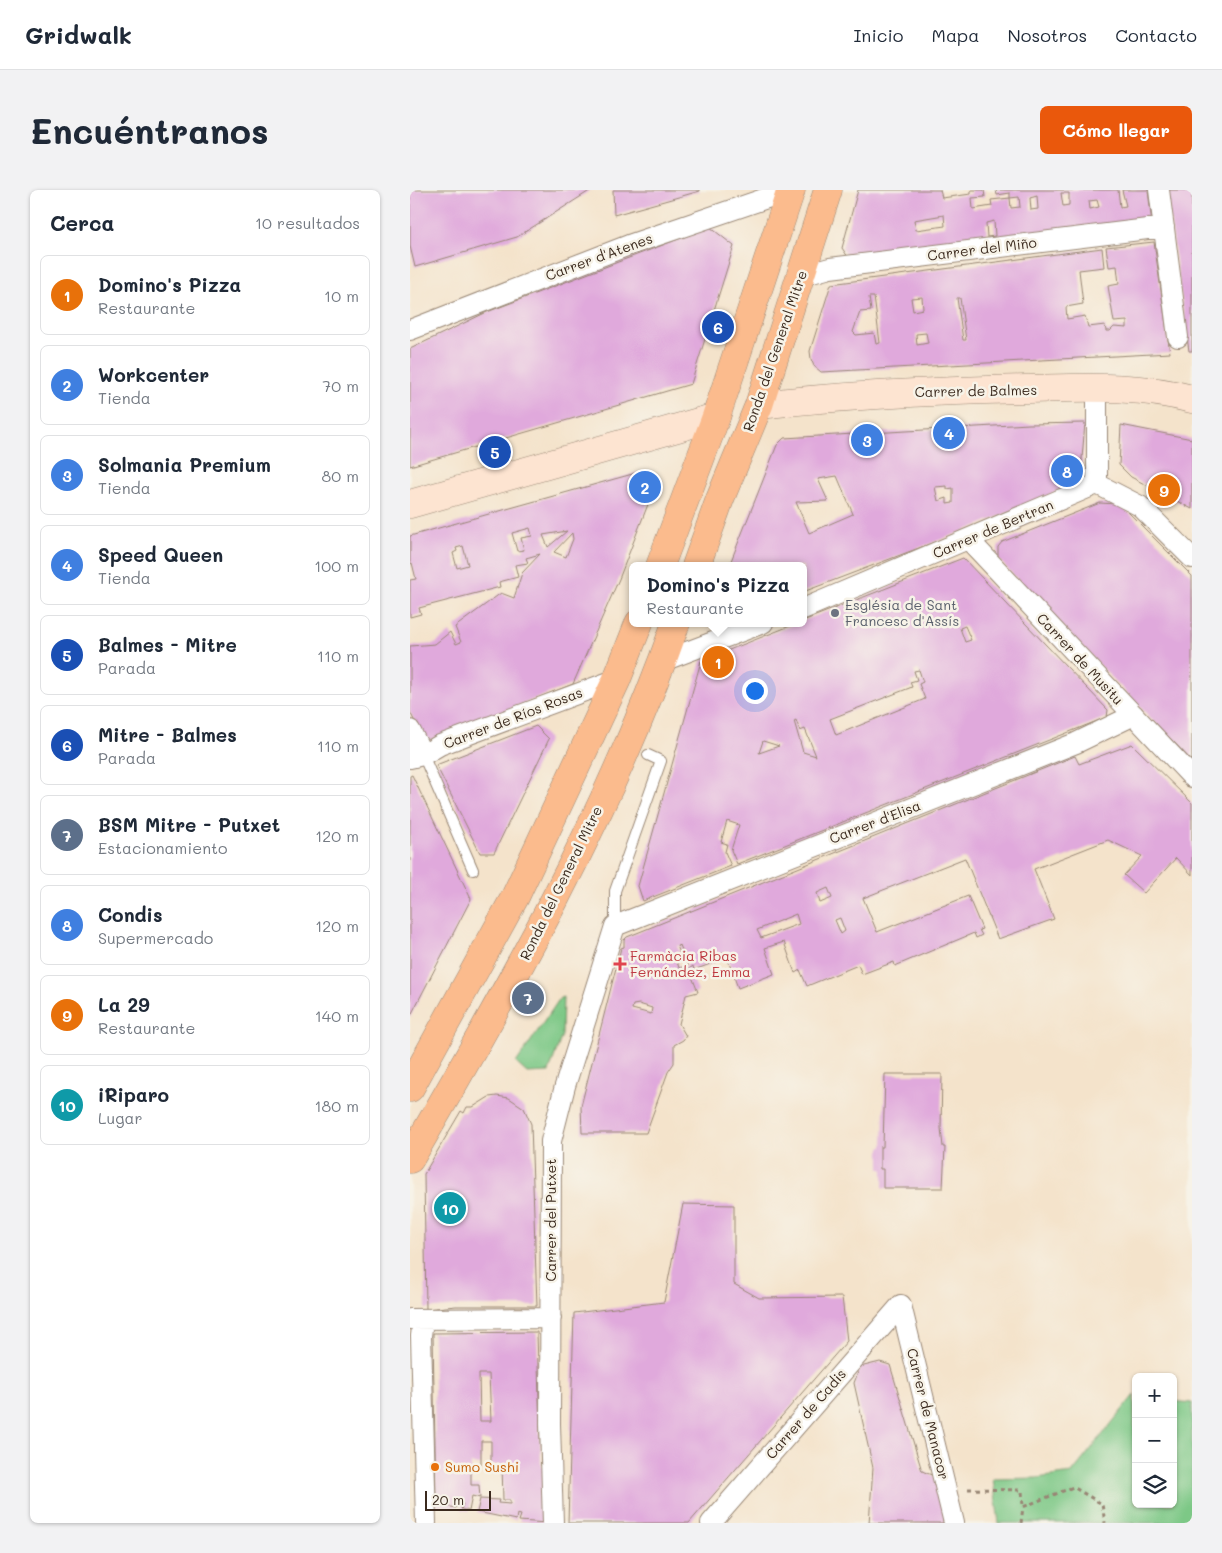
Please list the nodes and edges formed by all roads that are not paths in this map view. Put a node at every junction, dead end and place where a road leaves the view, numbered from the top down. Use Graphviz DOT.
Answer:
graph roads {
  1 [pos="791,190"];
  2 [pos="828,190"];
  3 [pos="1159,190"];
  4 [pos="1164,227"];
  5 [pos="801,276"];
  6 [pos="410,330"];
  7 [pos="1178,338"];
  8 [pos="1097,388"];
  9 [pos="1192,399"];
  10 [pos="759,405"];
  11 [pos="716,417"];
  12 [pos="1097,484"];
  13 [pos="410,504"];
  14 [pos="968,539"];
  15 [pos="1192,558"];
  16 [pos="662,562"];
  17 [pos="697,562"];
  18 [pos="807,606"];
  19 [pos="637,627"];
  20 [pos="675,627"];
  21 [pos="752,627"];
  22 [pos="663,661"];
  23 [pos="617,679"];
  24 [pos="1134,715"];
  25 [pos="410,730"];
  26 [pos="648,755"];
  27 [pos="417,756"];
  28 [pos="1192,777"];
  29 [pos="473,870"];
  30 [pos="614,926"];
  31 [pos="410,1088"];
  32 [pos="410,1159"];
  33 [pos="901,1305"];
  34 [pos="551,1318"];
  35 [pos="416,1320"];
  36 [pos="426,1523"];
  37 [pos="553,1523"];
  38 [pos="711,1523"];
  39 [pos="954,1523"];
  1 -- 6 [label="street, Carrer d'Atenes"];
  1 -- 11 [label="main road"];
  2 -- 5 [label="main road, Ronda del General Mitre"];
  3 -- 4 [label="street"];
  4 -- 5 [label="street, Carrer del Miño"];
  4 -- 7 [label="street"];
  5 -- 10 [label="main road, Ronda del General Mitre"];
  8 -- 9 [label="main road, Carrer de Balmes"];
  8 -- 10 [label="main road, Carrer de Balmes"];
  8 -- 12 [label="street"];
  10 -- 11 [label="main road"];
  10 -- 17 [label="main road, Ronda del General Mitre"];
  11 -- 13 [label="main road"];
  11 -- 16 [label="main road"];
  12 -- 14 [label="street, Carrer de Bertran"];
  12 -- 15 [label="street"];
  14 -- 18 [label="street, Carrer de Bertran"];
  14 -- 24 [label="street, Carrer de Musitu"];
  19 -- 23 [label="main road"];
  20 -- 22 [label="main road, Ronda del General Mitre"];
  21 -- 22 [label="street"];
  22 -- 23 [label="main road"];
  22 -- 32 [label="main road, Ronda del General Mitre"];
  23 -- 27 [label="street, Carrer de Ríos Rosas"];
  23 -- 31 [label="main road"];
  24 -- 28 [label="street, Carrer de Musitu"];
  24 -- 30 [label="street, Carrer d'Elisa"];
  25 -- 27 [label="street"];
  26 -- 30 [label="lane"];
  27 -- 29 [label="lane"];
  30 -- 34 [label="street, Carrer del Putxet"];
  33 -- 38 [label="street, Carrer de Cadis"];
  33 -- 39 [label="street, Carrer de Manacor"];
  34 -- 35 [label="street"];
  34 -- 37 [label="street, Carrer del Putxet"];
  35 -- 36 [label="street"];
}
